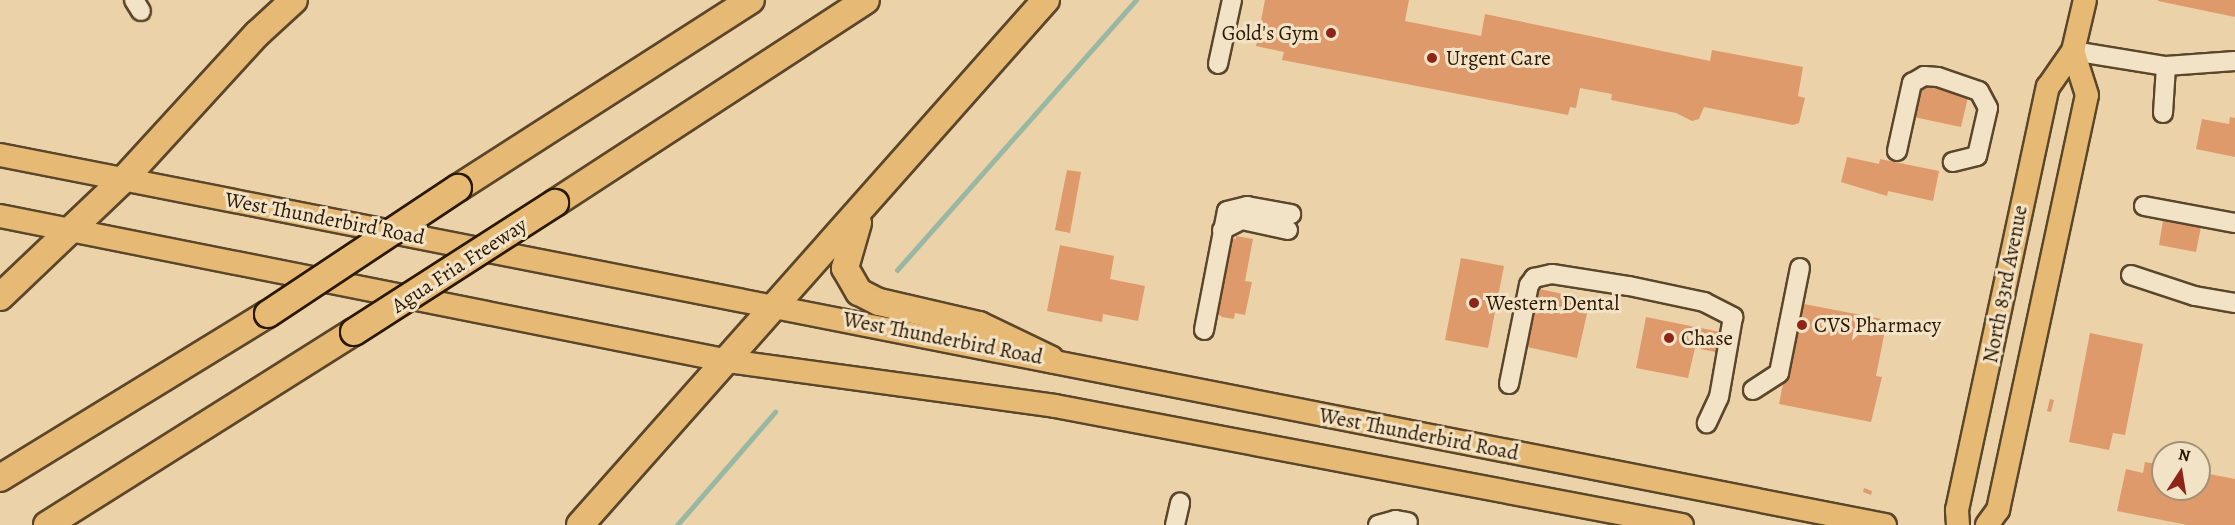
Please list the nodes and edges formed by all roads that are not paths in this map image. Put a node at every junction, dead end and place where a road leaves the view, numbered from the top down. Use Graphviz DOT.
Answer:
graph roads {
  1 [pos="294,0"];
  2 [pos="751,0"];
  3 [pos="866,0"];
  4 [pos="1046,0"];
  5 [pos="1232,0"];
  6 [pos="2085,0"];
  7 [pos="2073,51"];
  8 [pos="2235,61"];
  9 [pos="1218,64"];
  10 [pos="2166,66"];
  11 [pos="2163,113"];
  12 [pos="1898,151"];
  13 [pos="0,155"];
  14 [pos="1953,162"];
  15 [pos="124,179"];
  16 [pos="2144,206"];
  17 [pos="862,210"];
  18 [pos="0,216"];
  19 [pos="1290,222"];
  20 [pos="2235,223"];
  21 [pos="72,230"];
  22 [pos="1800,268"];
  23 [pos="2131,275"];
  24 [pos="2164,286"];
  25 [pos="0,297"];
  26 [pos="2235,303"];
  27 [pos="776,305"];
  28 [pos="2235,316"];
  29 [pos="1204,330"];
  30 [pos="1050,359"];
  31 [pos="728,361"];
  32 [pos="1509,384"];
  33 [pos="1753,390"];
  34 [pos="1707,423"];
  35 [pos="0,478"];
  36 [pos="1180,503"];
  37 [pos="1416,524"];
  38 [pos="47,525"];
  39 [pos="580,525"];
  40 [pos="1175,525"];
  41 [pos="1378,525"];
  42 [pos="1682,525"];
  43 [pos="1885,525"];
  44 [pos="1958,525"];
  45 [pos="1987,525"];
  1 -- 15 [label="highway"];
  2 -- 35 [label="highway, bridge"];
  3 -- 38 [label="highway, Agua Fria Freeway, bridge"];
  4 -- 17 [label="highway"];
  5 -- 9 [label="street"];
  6 -- 7 [label="main road, North 83rd Avenue"];
  7 -- 10 [label="street"];
  7 -- 44 [label="main road, North 83rd Avenue"];
  7 -- 45 [label="main road, North 83rd Avenue"];
  8 -- 10 [label="street"];
  10 -- 11 [label="street"];
  12 -- 14 [label="street"];
  13 -- 15 [label="main road, West Thunderbird Road"];
  15 -- 21 [label="highway"];
  15 -- 27 [label="main road, West Thunderbird Road"];
  16 -- 20 [label="street"];
  17 -- 27 [label="highway"];
  17 -- 30 [label="highway"];
  18 -- 21 [label="main road, West Thunderbird Road"];
  19 -- 29 [label="street"];
  21 -- 25 [label="highway"];
  21 -- 31 [label="main road, West Thunderbird Road"];
  22 -- 33 [label="street"];
  23 -- 24 [label="street"];
  24 -- 26 [label="street"];
  24 -- 28 [label="street"];
  27 -- 30 [label="main road, West Thunderbird Road"];
  27 -- 31 [label="highway"];
  30 -- 43 [label="main road, West Thunderbird Road"];
  31 -- 39 [label="highway"];
  31 -- 42 [label="main road, West Thunderbird Road"];
  32 -- 34 [label="street"];
  36 -- 40 [label="street"];
  37 -- 41 [label="street"];
}
